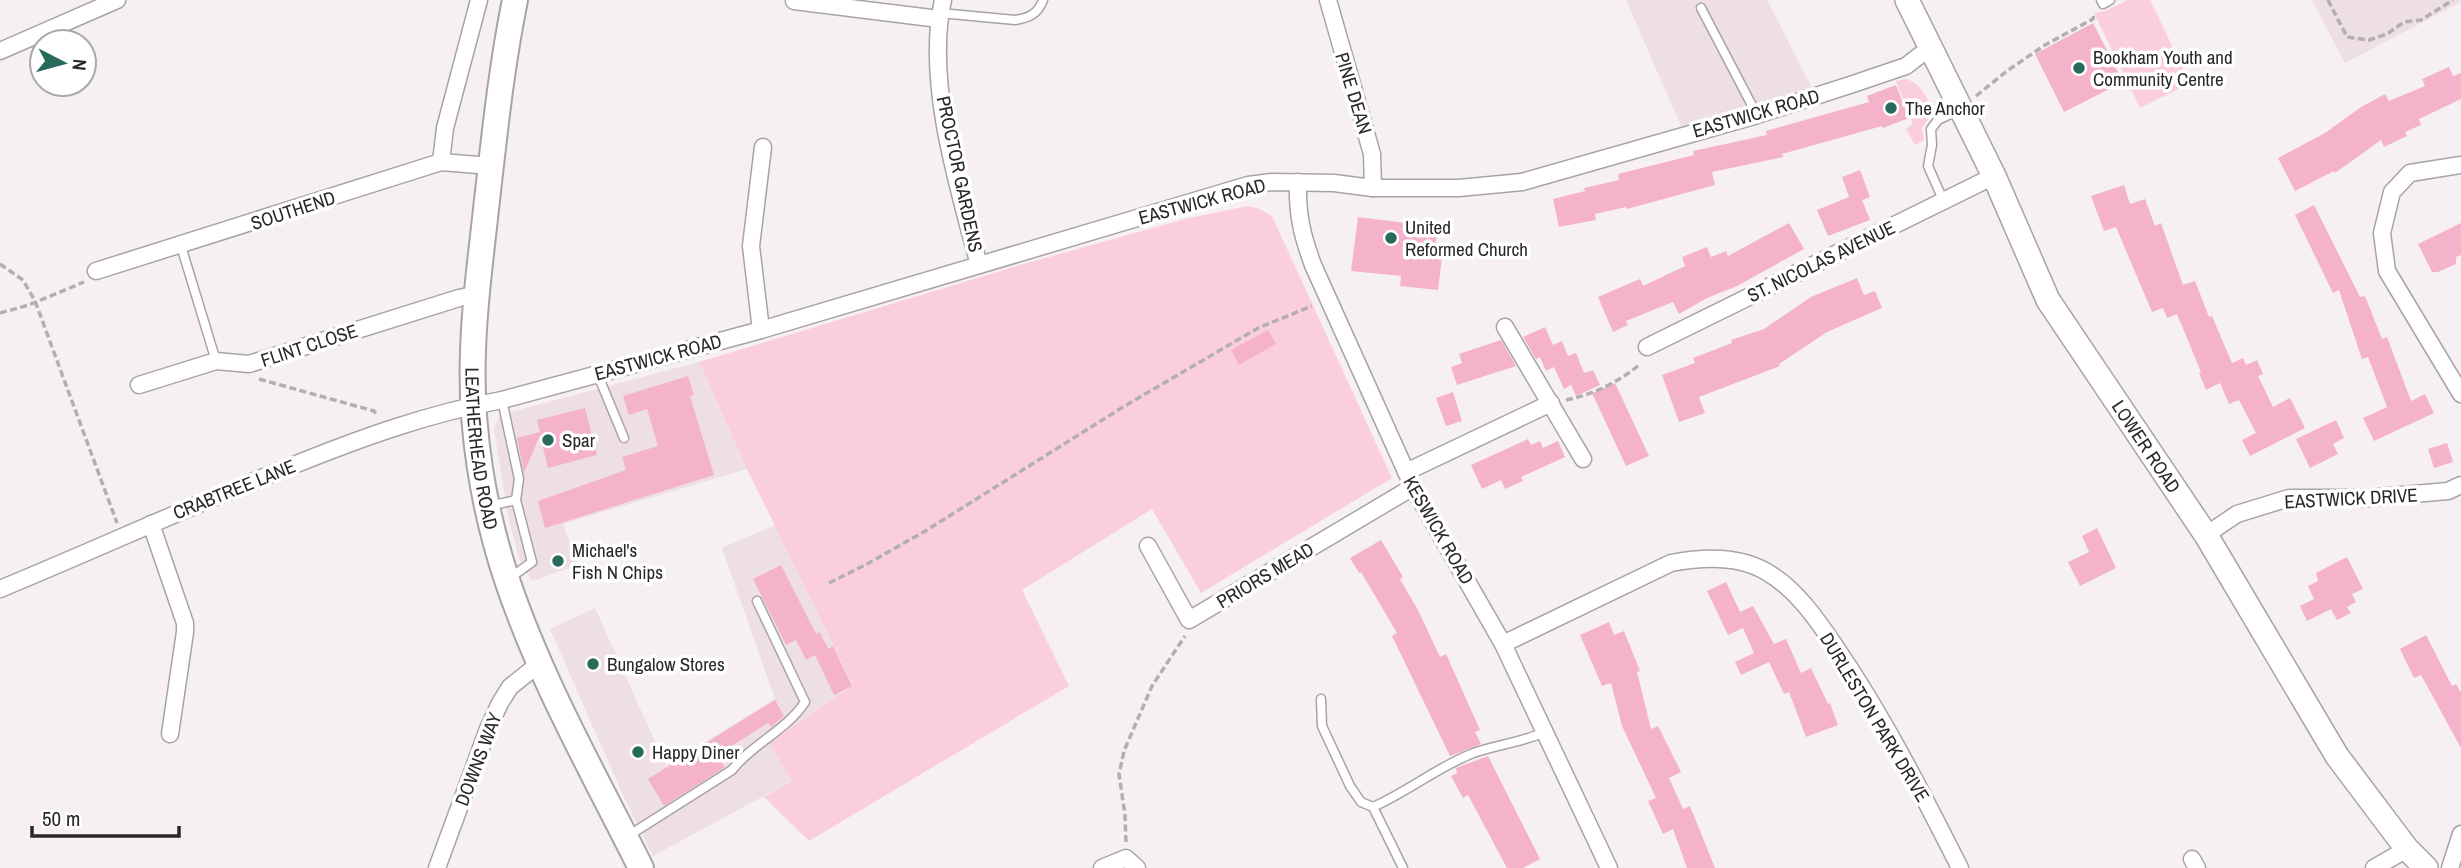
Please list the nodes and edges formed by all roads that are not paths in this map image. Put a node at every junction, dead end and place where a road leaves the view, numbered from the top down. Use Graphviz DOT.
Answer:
graph roads {
  1 [pos="117,0"];
  2 [pos="479,0"];
  3 [pos="515,0"];
  4 [pos="1043,0"];
  5 [pos="1328,0"];
  6 [pos="1907,0"];
  7 [pos="2101,0"];
  8 [pos="2110,0"];
  9 [pos="794,1"];
  10 [pos="1701,8"];
  11 [pos="941,10"];
  12 [pos="1932,46"];
  13 [pos="0,51"];
  14 [pos="1962,109"];
  15 [pos="1757,115"];
  16 [pos="763,147"];
  17 [pos="441,162"];
  18 [pos="2461,164"];
  19 [pos="491,166"];
  20 [pos="1994,176"];
  21 [pos="1298,182"];
  22 [pos="1373,188"];
  23 [pos="1944,202"];
  24 [pos="181,246"];
  25 [pos="979,265"];
  26 [pos="96,271"];
  27 [pos="478,294"];
  28 [pos="1505,327"];
  29 [pos="761,330"];
  30 [pos="1647,347"];
  31 [pos="216,361"];
  32 [pos="597,373"];
  33 [pos="139,385"];
  34 [pos="2461,394"];
  35 [pos="502,400"];
  36 [pos="1551,402"];
  37 [pos="474,404"];
  38 [pos="624,438"];
  39 [pos="1583,459"];
  40 [pos="1410,480"];
  41 [pos="2461,485"];
  42 [pos="516,500"];
  43 [pos="487,507"];
  44 [pos="151,524"];
  45 [pos="2206,536"];
  46 [pos="1148,546"];
  47 [pos="507,580"];
  48 [pos="0,589"];
  49 [pos="757,601"];
  50 [pos="1503,644"];
  51 [pos="540,663"];
  52 [pos="1321,699"];
  53 [pos="1545,732"];
  54 [pos="170,734"];
  55 [pos="1373,807"];
  56 [pos="2461,834"];
  57 [pos="625,837"];
  58 [pos="2407,849"];
  59 [pos="1132,863"];
  60 [pos="437,868"];
  61 [pos="641,868"];
  62 [pos="1102,868"];
  63 [pos="1403,868"];
  64 [pos="1609,868"];
  65 [pos="1960,868"];
  66 [pos="2374,868"];
  67 [pos="2426,868"];
  68 [pos="2450,868"];
  1 -- 13 [label="street"];
  2 -- 17 [label="street"];
  3 -- 19 [label="main road, LEATHERHEAD ROAD"];
  4 -- 11 [label="lane"];
  5 -- 22 [label="street, PINE DEAN"];
  6 -- 12 [label="street, LOWER ROAD"];
  7 -- 8 [label="lane"];
  9 -- 11 [label="street"];
  10 -- 15 [label="lane"];
  11 -- 25 [label="street, PROCTOR GARDENS"];
  12 -- 14 [label="street, LOWER ROAD"];
  12 -- 15 [label="street, EASTWICK ROAD"];
  14 -- 20 [label="street, LOWER ROAD"];
  14 -- 23 [label="lane"];
  15 -- 22 [label="street, EASTWICK ROAD"];
  16 -- 29 [label="street"];
  17 -- 19 [label="street, SOUTHEND"];
  17 -- 24 [label="street, SOUTHEND"];
  18 -- 34 [label="street"];
  19 -- 27 [label="main road, LEATHERHEAD ROAD"];
  20 -- 23 [label="street, ST. NICOLAS AVENUE"];
  20 -- 45 [label="street, LOWER ROAD"];
  21 -- 22 [label="street, EASTWICK ROAD"];
  21 -- 25 [label="street, EASTWICK ROAD"];
  21 -- 40 [label="street, KESWICK ROAD"];
  23 -- 30 [label="street, ST. NICOLAS AVENUE"];
  24 -- 26 [label="street, SOUTHEND"];
  24 -- 31 [label="lane"];
  25 -- 29 [label="street, EASTWICK ROAD"];
  27 -- 31 [label="street, FLINT CLOSE"];
  27 -- 37 [label="main road, LEATHERHEAD ROAD"];
  28 -- 36 [label="street"];
  29 -- 32 [label="street, EASTWICK ROAD"];
  31 -- 33 [label="street, FLINT CLOSE"];
  32 -- 35 [label="street, EASTWICK ROAD"];
  32 -- 38 [label="lane"];
  35 -- 37 [label="street, EASTWICK ROAD"];
  35 -- 42 [label="lane"];
  36 -- 39 [label="street"];
  36 -- 40 [label="street, PRIORS MEAD"];
  37 -- 43 [label="main road, LEATHERHEAD ROAD"];
  37 -- 44 [label="street, CRABTREE LANE"];
  40 -- 46 [label="street, PRIORS MEAD"];
  40 -- 50 [label="street, KESWICK ROAD"];
  41 -- 45 [label="street, EASTWICK DRIVE"];
  42 -- 43 [label="lane"];
  42 -- 47 [label="lane"];
  43 -- 47 [label="main road, LEATHERHEAD ROAD"];
  44 -- 48 [label="street, CRABTREE LANE"];
  44 -- 54 [label="street"];
  45 -- 58 [label="street, LOWER ROAD"];
  47 -- 51 [label="main road, LEATHERHEAD ROAD"];
  49 -- 57 [label="lane"];
  50 -- 53 [label="street, KESWICK ROAD"];
  50 -- 65 [label="street, DURLESTON PARK DRIVE"];
  51 -- 57 [label="main road, LEATHERHEAD ROAD"];
  51 -- 60 [label="street, DOWNS WAY"];
  52 -- 55 [label="lane"];
  53 -- 55 [label="lane"];
  53 -- 64 [label="street, KESWICK ROAD"];
  55 -- 63 [label="lane"];
  56 -- 68 [label="street"];
  57 -- 61 [label="main road, LEATHERHEAD ROAD"];
  58 -- 66 [label="street"];
  58 -- 67 [label="street, LOWER ROAD"];
  59 -- 62 [label="street"];
}
